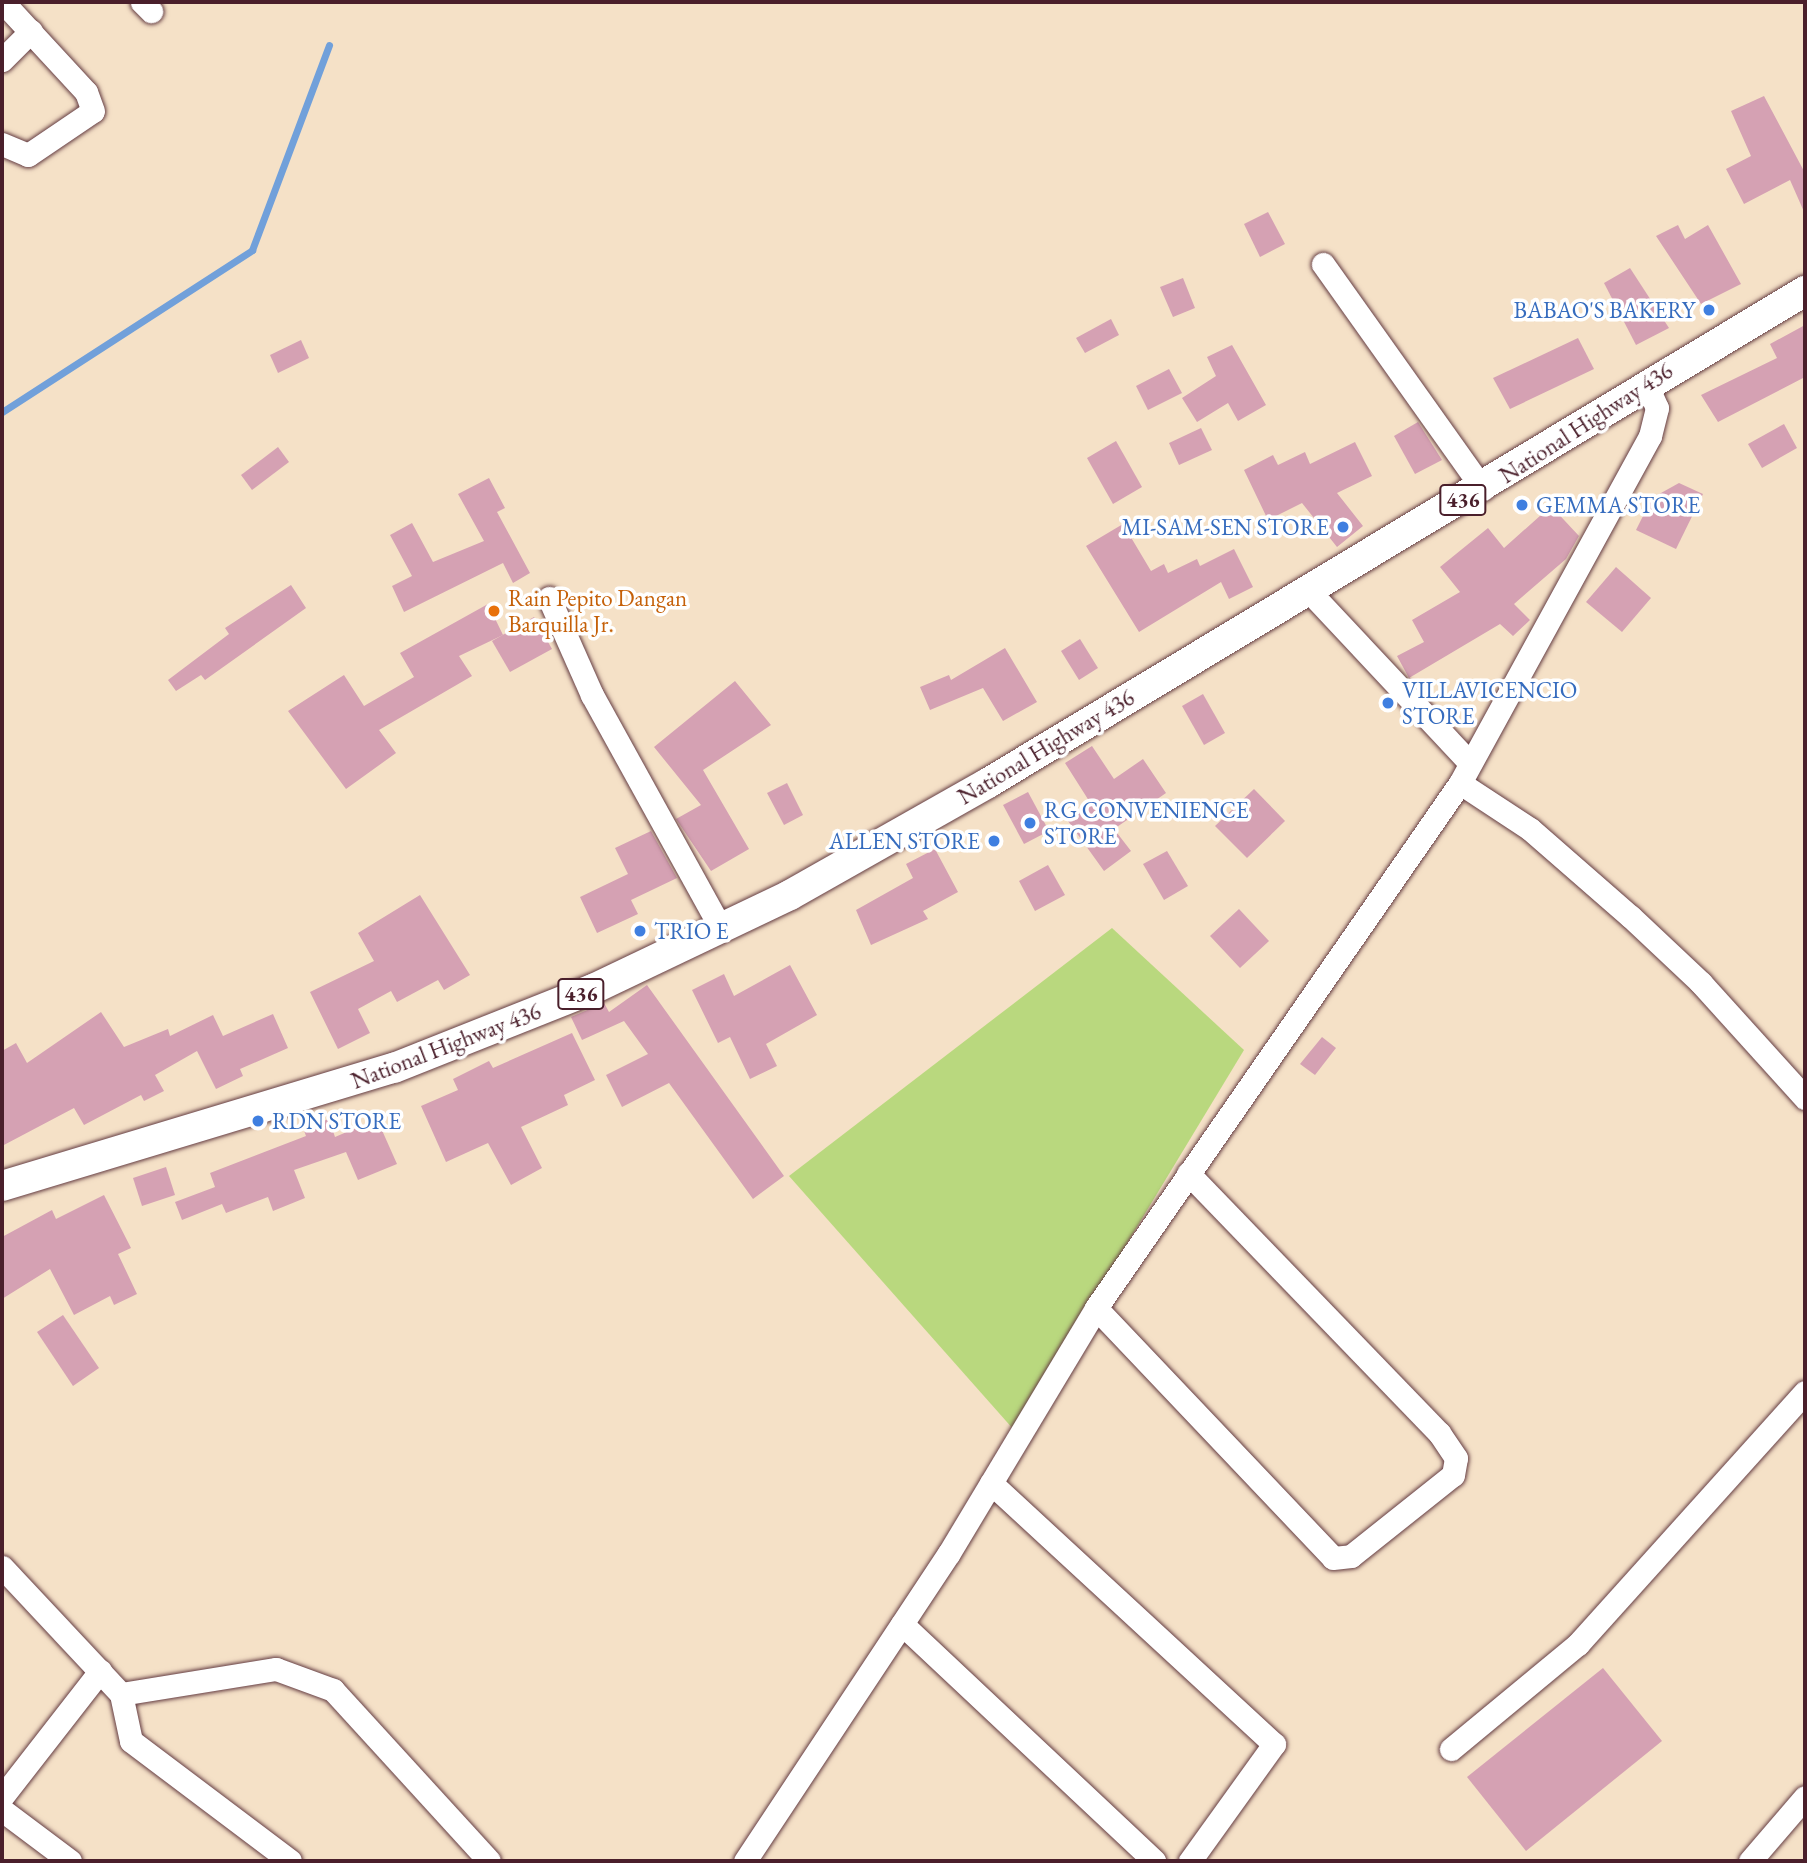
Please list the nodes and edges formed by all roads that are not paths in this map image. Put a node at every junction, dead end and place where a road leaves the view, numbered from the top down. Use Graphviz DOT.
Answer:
graph roads {
  1 [pos="3,2"];
  2 [pos="31,31"];
  3 [pos="2,60"];
  4 [pos="2,144"];
  5 [pos="1323,264"];
  6 [pos="1805,291"];
  7 [pos="1646,383"];
  8 [pos="1483,488"];
  9 [pos="1308,590"];
  10 [pos="549,598"];
  11 [pos="1465,773"];
  12 [pos="721,929"];
  13 [pos="1805,1098"];
  14 [pos="1188,1173"];
  15 [pos="2,1186"];
  16 [pos="1096,1308"];
  17 [pos="1805,1392"];
  18 [pos="991,1483"];
  19 [pos="4,1577"];
  20 [pos="902,1624"];
  21 [pos="100,1671"];
  22 [pos="121,1695"];
  23 [pos="1451,1749"];
  24 [pos="2,1797"];
  25 [pos="1805,1797"];
  26 [pos="2,1810"];
  27 [pos="70,1861"];
  28 [pos="290,1861"];
  29 [pos="489,1861"];
  30 [pos="745,1861"];
  31 [pos="1154,1861"];
  32 [pos="1190,1861"];
  33 [pos="1750,1861"];
  1 -- 2 [label="street"];
  2 -- 3 [label="street"];
  2 -- 4 [label="street"];
  5 -- 8 [label="street"];
  6 -- 7 [label="main road, National Highway 436 / 436"];
  7 -- 8 [label="main road, National Highway 436 / 436"];
  7 -- 11 [label="street"];
  8 -- 9 [label="main road, National Highway 436 / 436"];
  9 -- 11 [label="street"];
  9 -- 12 [label="main road, National Highway 436 / 436"];
  10 -- 12 [label="street"];
  11 -- 13 [label="street"];
  11 -- 14 [label="street"];
  12 -- 15 [label="main road, National Highway 436 / 436"];
  14 -- 16 [label="street"];
  14 -- 16 [label="street"];
  16 -- 18 [label="street"];
  17 -- 23 [label="street"];
  18 -- 20 [label="street"];
  18 -- 32 [label="street"];
  19 -- 21 [label="street"];
  20 -- 30 [label="street"];
  20 -- 31 [label="street"];
  21 -- 22 [label="street"];
  21 -- 24 [label="street"];
  22 -- 28 [label="street"];
  22 -- 29 [label="street"];
  25 -- 33 [label="street"];
  26 -- 27 [label="street"];
}
